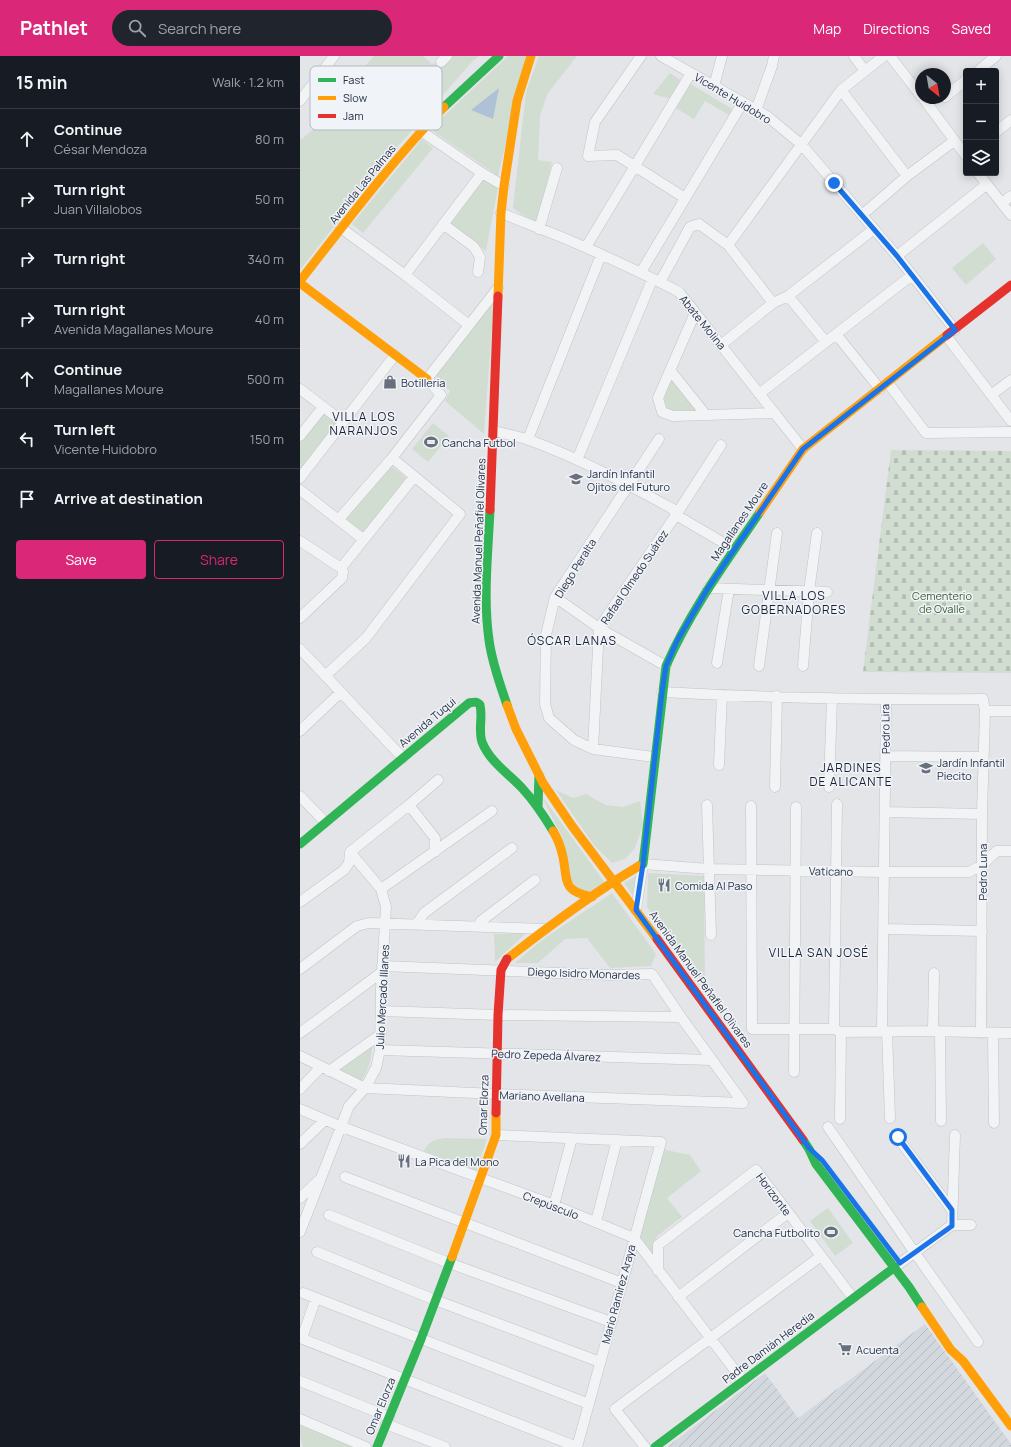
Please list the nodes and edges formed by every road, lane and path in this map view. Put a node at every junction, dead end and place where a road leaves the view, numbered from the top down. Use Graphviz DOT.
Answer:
graph roads {
  1 [pos="334,56"];
  2 [pos="499,56"];
  3 [pos="531,56"];
  4 [pos="642,56"];
  5 [pos="661,56"];
  6 [pos="722,56"];
  7 [pos="774,56"];
  8 [pos="854,56"];
  9 [pos="884,56"];
  10 [pos="890,56"];
  11 [pos="996,56"];
  12 [pos="326,66"];
  13 [pos="982,68"];
  14 [pos="865,71"];
  15 [pos="691,73"];
  16 [pos="963,82"];
  17 [pos="714,86"];
  18 [pos="310,88"];
  19 [pos="915,88"];
  20 [pos="841,90"];
  21 [pos="951,92"];
  22 [pos="300,101"];
  23 [pos="742,102"];
  24 [pos="928,104"];
  25 [pos="936,104"];
  26 [pos="931,108"];
  27 [pos="442,109"];
  28 [pos="756,110"];
  29 [pos="1011,120"];
  30 [pos="999,130"];
  31 [pos="421,131"];
  32 [pos="954,140"];
  33 [pos="802,145"];
  34 [pos="963,152"];
  35 [pos="635,166"];
  36 [pos="557,168"];
  37 [pos="482,173"];
  38 [pos="907,176"];
  39 [pos="980,176"];
  40 [pos="986,185"];
  41 [pos="504,186"];
  42 [pos="1011,196"];
  43 [pos="685,198"];
  44 [pos="1002,203"];
  45 [pos="501,213"];
  46 [pos="862,214"];
  47 [pos="1011,215"];
  48 [pos="443,224"];
  49 [pos="341,228"];
  50 [pos="539,229"];
  51 [pos="874,229"];
  52 [pos="728,245"];
  53 [pos="586,247"];
  54 [pos="601,255"];
  55 [pos="897,256"];
  56 [pos="478,272"];
  57 [pos="641,272"];
  58 [pos="405,275"];
  59 [pos="912,275"];
  60 [pos="656,281"];
  61 [pos="300,282"];
  62 [pos="499,287"];
  63 [pos="1009,291"];
  64 [pos="788,296"];
  65 [pos="773,303"];
  66 [pos="695,313"];
  67 [pos="469,325"];
  68 [pos="955,330"];
  69 [pos="836,334"];
  70 [pos="947,337"];
  71 [pos="826,342"];
  72 [pos="721,345"];
  73 [pos="395,355"];
  74 [pos="670,370"];
  75 [pos="427,379"];
  76 [pos="1011,380"];
  77 [pos="884,386"];
  78 [pos="300,389"];
  79 [pos="759,394"];
  80 [pos="991,395"];
  81 [pos="323,407"];
  82 [pos="775,413"];
  83 [pos="706,415"];
  84 [pos="1011,421"];
  85 [pos="343,422"];
  86 [pos="494,431"];
  87 [pos="1011,432"];
  88 [pos="300,436"];
  89 [pos="528,439"];
  90 [pos="659,439"];
  91 [pos="721,445"];
  92 [pos="803,449"];
  93 [pos="392,458"];
  94 [pos="576,460"];
  95 [pos="414,477"];
  96 [pos="300,478"];
  97 [pos="628,485"];
  98 [pos="300,490"];
  99 [pos="676,515"];
  100 [pos="339,519"];
  101 [pos="777,533"];
  102 [pos="817,533"];
  103 [pos="363,539"];
  104 [pos="300,541"];
  105 [pos="734,549"];
  106 [pos="342,570"];
  107 [pos="708,588"];
  108 [pos="729,589"];
  109 [pos="769,590"];
  110 [pos="809,591"];
  111 [pos="827,592"];
  112 [pos="555,597"];
  113 [pos="300,618"];
  114 [pos="599,628"];
  115 [pos="300,649"];
  116 [pos="717,663"];
  117 [pos="666,666"];
  118 [pos="759,666"];
  119 [pos="803,666"];
  120 [pos="325,676"];
  121 [pos="341,692"];
  122 [pos="662,692"];
  123 [pos="722,695"];
  124 [pos="777,696"];
  125 [pos="832,698"];
  126 [pos="886,700"];
  127 [pos="985,711"];
  128 [pos="1011,711"];
  129 [pos="300,731"];
  130 [pos="593,749"];
  131 [pos="886,756"];
  132 [pos="654,757"];
  133 [pos="403,758"];
  134 [pos="983,758"];
  135 [pos="719,764"];
  136 [pos="539,775"];
  137 [pos="438,780"];
  138 [pos="775,787"];
  139 [pos="829,787"];
  140 [pos="300,796"];
  141 [pos="837,804"];
  142 [pos="409,805"];
  143 [pos="707,805"];
  144 [pos="752,806"];
  145 [pos="796,807"];
  146 [pos="538,808"];
  147 [pos="492,811"];
  148 [pos="885,812"];
  149 [pos="982,814"];
  150 [pos="326,822"];
  151 [pos="300,844"];
  152 [pos="512,848"];
  153 [pos="1011,851"];
  154 [pos="350,852"];
  155 [pos="435,852"];
  156 [pos="643,864"];
  157 [pos="982,865"];
  158 [pos="709,869"];
  159 [pos="751,870"];
  160 [pos="796,870"];
  161 [pos="836,871"];
  162 [pos="884,872"];
  163 [pos="535,880"];
  164 [pos="614,881"];
  165 [pos="381,889"];
  166 [pos="592,898"];
  167 [pos="300,902"];
  168 [pos="636,910"];
  169 [pos="385,924"];
  170 [pos="416,924"];
  171 [pos="478,926"];
  172 [pos="546,929"];
  173 [pos="884,929"];
  174 [pos="982,931"];
  175 [pos="710,935"];
  176 [pos="300,969"];
  177 [pos="382,969"];
  178 [pos="501,970"];
  179 [pos="934,973"];
  180 [pos="381,1011"];
  181 [pos="498,1014"];
  182 [pos="681,1017"];
  183 [pos="794,1029"];
  184 [pos="838,1030"];
  185 [pos="885,1031"];
  186 [pos="937,1031"];
  187 [pos="300,1032"];
  188 [pos="981,1033"];
  189 [pos="993,1033"];
  190 [pos="1011,1033"];
  191 [pos="381,1034"];
  192 [pos="380,1050"];
  193 [pos="497,1053"];
  194 [pos="300,1056"];
  195 [pos="712,1060"];
  196 [pos="325,1069"];
  197 [pos="794,1072"];
  198 [pos="365,1088"];
  199 [pos="300,1089"];
  200 [pos="496,1094"];
  201 [pos="743,1103"];
  202 [pos="300,1109"];
  203 [pos="840,1118"];
  204 [pos="890,1118"];
  205 [pos="325,1120"];
  206 [pos="941,1121"];
  207 [pos="994,1123"];
  208 [pos="342,1127"];
  209 [pos="828,1127"];
  210 [pos="496,1135"];
  211 [pos="955,1135"];
  212 [pos="898,1137"];
  213 [pos="572,1138"];
  214 [pos="617,1140"];
  215 [pos="300,1144"];
  216 [pos="345,1177"];
  217 [pos="321,1178"];
  218 [pos="481,1179"];
  219 [pos="300,1198"];
  220 [pos="554,1205"];
  221 [pos="952,1210"];
  222 [pos="788,1213"];
  223 [pos="329,1215"];
  224 [pos="596,1222"];
  225 [pos="464,1223"];
  226 [pos="971,1225"];
  227 [pos="952,1226"];
  228 [pos="300,1232"];
  229 [pos="634,1238"];
  230 [pos="317,1252"];
  231 [pos="915,1253"];
  232 [pos="820,1256"];
  233 [pos="449,1263"];
  234 [pos="898,1265"];
  235 [pos="658,1271"];
  236 [pos="622,1282"];
  237 [pos="303,1293"];
  238 [pos="678,1297"];
  239 [pos="316,1298"];
  240 [pos="853,1298"];
  241 [pos="435,1300"];
  242 [pos="611,1322"];
  243 [pos="301,1338"];
  244 [pos="421,1339"];
  245 [pos="711,1339"];
  246 [pos="978,1342"];
  247 [pos="600,1362"];
  248 [pos="404,1380"];
  249 [pos="743,1381"];
  250 [pos="300,1382"];
  251 [pos="589,1404"];
  252 [pos="300,1419"];
  253 [pos="388,1421"];
  254 [pos="1011,1426"];
  255 [pos="366,1447"];
  256 [pos="377,1447"];
  257 [pos="445,1447"];
  258 [pos="577,1447"];
  259 [pos="645,1447"];
  260 [pos="655,1447"];
  1 -- 12 [label="street"];
  2 -- 27 [label="street, Avenida Las Palmas"];
  3 -- 41 [label="street, Avenida Manuel Peñafiel Olivares"];
  4 -- 35 [label="street"];
  5 -- 15 [label="street, Vicente Huidobro"];
  6 -- 17 [label="street"];
  7 -- 28 [label="street"];
  8 -- 14 [label="street"];
  9 -- 14 [label="street"];
  10 -- 19 [label="street"];
  11 -- 13 [label="street"];
  14 -- 20 [label="street"];
  15 -- 17 [label="street, Vicente Huidobro"];
  15 -- 35 [label="street"];
  16 -- 21 [label="street"];
  17 -- 23 [label="street, Vicente Huidobro"];
  18 -- 22 [label="street"];
  20 -- 33 [label="street"];
  20 -- 38 [label="street"];
  23 -- 28 [label="street, Vicente Huidobro"];
  23 -- 43 [label="street"];
  24 -- 26 [label="street"];
  25 -- 26 [label="street"];
  26 -- 32 [label="street"];
  28 -- 33 [label="street, Vicente Huidobro"];
  29 -- 30 [label="street"];
  31 -- 37 [label="street"];
  31 -- 49 [label="street, Avenida Las Palmas"];
  32 -- 34 [label="street"];
  32 -- 38 [label="street"];
  33 -- 46 [label="street, Vicente Huidobro"];
  33 -- 52 [label="street"];
  35 -- 43 [label="street"];
  35 -- 53 [label="street"];
  36 -- 50 [label="street"];
  37 -- 41 [label="street"];
  37 -- 48 [label="street"];
  38 -- 46 [label="street"];
  39 -- 40 [label="street"];
  40 -- 44 [label="street"];
  40 -- 55 [label="street"];
  41 -- 45 [label="street, Avenida Manuel Peñafiel Olivares"];
  42 -- 44 [label="street"];
  43 -- 57 [label="street"];
  44 -- 47 [label="street"];
  45 -- 50 [label="street, Abate Molina"];
  45 -- 62 [label="street, Avenida Manuel Peñafiel Olivares"];
  46 -- 51 [label="street, Vicente Huidobro"];
  48 -- 56 [label="street"];
  48 -- 58 [label="street"];
  49 -- 58 [label="street"];
  49 -- 61 [label="street, Avenida Las Palmas"];
  50 -- 53 [label="street, Abate Molina"];
  51 -- 55 [label="street, Vicente Huidobro"];
  51 -- 64 [label="street"];
  52 -- 60 [label="street"];
  52 -- 65 [label="street"];
  53 -- 54 [label="street, Abate Molina"];
  54 -- 57 [label="street, Abate Molina"];
  54 -- 89 [label="street"];
  55 -- 59 [label="street, Vicente Huidobro"];
  57 -- 60 [label="street, Abate Molina"];
  58 -- 67 [label="street"];
  59 -- 68 [label="street, Vicente Huidobro"];
  59 -- 69 [label="street"];
  60 -- 66 [label="street, Abate Molina"];
  60 -- 94 [label="street"];
  61 -- 73 [label="street"];
  62 -- 67 [label="street"];
  62 -- 86 [label="street, Avenida Manuel Peñafiel Olivares"];
  63 -- 68 [label="street, Magallanes Moure"];
  64 -- 65 [label="street"];
  64 -- 71 [label="street"];
  65 -- 72 [label="street"];
  66 -- 72 [label="street, Abate Molina"];
  66 -- 74 [label="street"];
  67 -- 75 [label="street"];
  68 -- 70 [label="street, Magallanes Moure"];
  69 -- 71 [label="street"];
  69 -- 77 [label="street"];
  70 -- 77 [label="street, Magallanes Moure"];
  70 -- 80 [label="street"];
  71 -- 79 [label="street"];
  72 -- 79 [label="street, Abate Molina"];
  73 -- 75 [label="street"];
  73 -- 85 [label="street"];
  74 -- 83 [label="street"];
  74 -- 83 [label="street"];
  75 -- 93 [label="street"];
  76 -- 80 [label="street"];
  77 -- 87 [label="street"];
  77 -- 92 [label="street, Magallanes Moure"];
  78 -- 81 [label="street"];
  79 -- 82 [label="street, Abate Molina"];
  80 -- 84 [label="street"];
  81 -- 85 [label="street"];
  81 -- 88 [label="street"];
  82 -- 83 [label="street"];
  82 -- 92 [label="street, Abate Molina"];
  85 -- 96 [label="street"];
  86 -- 89 [label="street"];
  86 -- 136 [label="street, Avenida Manuel Peñafiel Olivares"];
  89 -- 94 [label="street"];
  90 -- 97 [label="street, Diego Peralta"];
  91 -- 99 [label="street, Rafael Olmedo Suárez"];
  92 -- 105 [label="street, Magallanes Moure"];
  93 -- 95 [label="street"];
  93 -- 100 [label="street"];
  94 -- 97 [label="street"];
  95 -- 103 [label="street"];
  95 -- 120 [label="street"];
  97 -- 99 [label="street"];
  97 -- 112 [label="street, Diego Peralta"];
  98 -- 100 [label="street"];
  99 -- 105 [label="street"];
  99 -- 114 [label="street, Rafael Olmedo Suárez"];
  100 -- 103 [label="street"];
  101 -- 109 [label="street"];
  102 -- 110 [label="street"];
  103 -- 106 [label="street"];
  104 -- 106 [label="street"];
  105 -- 107 [label="street, Magallanes Moure"];
  106 -- 113 [label="street"];
  107 -- 108 [label="street"];
  107 -- 117 [label="street, Magallanes Moure"];
  108 -- 109 [label="street"];
  108 -- 116 [label="street"];
  109 -- 110 [label="street"];
  109 -- 118 [label="street"];
  110 -- 111 [label="street"];
  110 -- 119 [label="street"];
  112 -- 114 [label="street"];
  112 -- 130 [label="street, Diego Peralta"];
  114 -- 117 [label="street"];
  114 -- 130 [label="street, Rafael Olmedo Suárez"];
  115 -- 120 [label="street"];
  117 -- 122 [label="street, Magallanes Moure"];
  120 -- 121 [label="street"];
  121 -- 129 [label="street"];
  121 -- 133 [label="street"];
  122 -- 123 [label="street, Pedro Lira"];
  122 -- 132 [label="street, Magallanes Moure"];
  123 -- 124 [label="street, Pedro Lira"];
  123 -- 135 [label="street"];
  124 -- 125 [label="street, Pedro Lira"];
  124 -- 138 [label="street"];
  125 -- 126 [label="street, Pedro Lira"];
  125 -- 139 [label="street"];
  126 -- 127 [label="street"];
  126 -- 131 [label="street, Pedro Lira"];
  127 -- 128 [label="street"];
  127 -- 134 [label="street, Pedro Luna"];
  130 -- 132 [label="street, Diego Peralta"];
  131 -- 134 [label="street"];
  131 -- 148 [label="street, Pedro Lira"];
  132 -- 156 [label="street, Magallanes Moure"];
  133 -- 146 [label="street, Avenida Tuqui"];
  133 -- 150 [label="street, Avenida Tuqui"];
  134 -- 149 [label="street, Pedro Luna"];
  136 -- 146 [label="street"];
  136 -- 164 [label="street, Avenida Manuel Peñafiel Olivares"];
  137 -- 142 [label="street"];
  140 -- 150 [label="street"];
  141 -- 161 [label="street"];
  142 -- 154 [label="street"];
  142 -- 155 [label="street"];
  143 -- 158 [label="street"];
  144 -- 159 [label="street"];
  145 -- 160 [label="street"];
  146 -- 166 [label="street, Avenida Tuqui"];
  147 -- 155 [label="street"];
  148 -- 149 [label="street"];
  148 -- 162 [label="street, Pedro Lira"];
  149 -- 157 [label="street, Pedro Luna"];
  150 -- 151 [label="street, Avenida Tuqui"];
  152 -- 170 [label="street"];
  153 -- 157 [label="street, Vaticano"];
  154 -- 165 [label="street, Julio Mercado Illanes"];
  154 -- 167 [label="street"];
  155 -- 165 [label="street"];
  156 -- 158 [label="street, Vaticano"];
  156 -- 164 [label="street"];
  156 -- 168 [label="street"];
  157 -- 162 [label="street, Vaticano"];
  157 -- 174 [label="street, Pedro Luna"];
  158 -- 159 [label="street, Vaticano"];
  158 -- 175 [label="street"];
  159 -- 160 [label="street, Vaticano"];
  159 -- 183 [label="street"];
  160 -- 161 [label="street, Vaticano"];
  160 -- 183 [label="street"];
  161 -- 162 [label="street, Vaticano"];
  161 -- 184 [label="street"];
  162 -- 173 [label="street, Pedro Lira"];
  163 -- 171 [label="street"];
  164 -- 166 [label="street"];
  164 -- 168 [label="street, Avenida Manuel Peñafiel Olivares"];
  165 -- 169 [label="street, Julio Mercado Illanes"];
  166 -- 172 [label="street"];
  168 -- 234 [label="street, Avenida Manuel Peñafiel Olivares"];
  169 -- 170 [label="street"];
  169 -- 176 [label="street"];
  169 -- 177 [label="street, Julio Mercado Illanes"];
  170 -- 171 [label="street"];
  171 -- 172 [label="street"];
  172 -- 178 [label="street"];
  173 -- 174 [label="street"];
  173 -- 185 [label="street, Pedro Lira"];
  174 -- 188 [label="street, Pedro Luna"];
  177 -- 178 [label="street, Diego Isidro Monardes"];
  177 -- 180 [label="street, Julio Mercado Illanes"];
  177 -- 187 [label="street"];
  178 -- 181 [label="street, Omar Elorza"];
  178 -- 182 [label="street, Diego Isidro Monardes"];
  179 -- 186 [label="street"];
  180 -- 181 [label="street"];
  180 -- 191 [label="street, Julio Mercado Illanes"];
  181 -- 182 [label="street"];
  181 -- 193 [label="street, Omar Elorza"];
  182 -- 195 [label="street, Diego Isidro Monardes"];
  183 -- 184 [label="street"];
  183 -- 197 [label="street"];
  184 -- 185 [label="street"];
  184 -- 203 [label="street"];
  185 -- 186 [label="street"];
  185 -- 204 [label="street, Pedro Lira"];
  186 -- 188 [label="street"];
  186 -- 206 [label="street"];
  188 -- 189 [label="street"];
  189 -- 190 [label="street"];
  189 -- 207 [label="street"];
  191 -- 192 [label="street, Julio Mercado Illanes"];
  191 -- 196 [label="street"];
  192 -- 193 [label="street, Pedro Zepeda Álvarez"];
  192 -- 198 [label="street, Julio Mercado Illanes"];
  193 -- 195 [label="street, Pedro Zepeda Álvarez"];
  193 -- 200 [label="street, Omar Elorza"];
  194 -- 196 [label="street, Mariano Avellana"];
  195 -- 201 [label="street, Diego Isidro Monardes"];
  196 -- 198 [label="street, Mariano Avellana"];
  196 -- 199 [label="street"];
  198 -- 200 [label="street, Mariano Avellana"];
  198 -- 208 [label="street, Julio Mercado Illanes"];
  200 -- 201 [label="street, Mariano Avellana"];
  200 -- 210 [label="street, Omar Elorza"];
  202 -- 205 [label="street, Crepúsculo"];
  205 -- 208 [label="street, Crepúsculo"];
  205 -- 215 [label="street"];
  208 -- 217 [label="street, Julio Mercado Illanes"];
  208 -- 218 [label="street, Crepúsculo"];
  209 -- 231 [label="street"];
  210 -- 213 [label="street"];
  210 -- 218 [label="street, Omar Elorza"];
  211 -- 221 [label="street"];
  212 -- 221 [label="street"];
  213 -- 214 [label="street"];
  213 -- 220 [label="street"];
  214 -- 224 [label="street"];
  214 -- 229 [label="street, Mario Ramírez Araya"];
  216 -- 225 [label="street"];
  217 -- 219 [label="street"];
  217 -- 228 [label="street, Julio Mercado Illanes"];
  218 -- 220 [label="street, Crepúsculo"];
  218 -- 225 [label="street, Omar Elorza"];
  220 -- 224 [label="street, Crepúsculo"];
  221 -- 227 [label="street"];
  222 -- 232 [label="street, Horizonte"];
  222 -- 235 [label="street, Horizonte"];
  222 -- 238 [label="street"];
  223 -- 233 [label="street"];
  224 -- 229 [label="street, Crepúsculo"];
  225 -- 233 [label="street, Omar Elorza"];
  225 -- 236 [label="street"];
  226 -- 227 [label="street"];
  227 -- 231 [label="street"];
  229 -- 235 [label="street"];
  229 -- 236 [label="street, Mario Ramírez Araya"];
  230 -- 241 [label="street"];
  231 -- 234 [label="street"];
  231 -- 246 [label="street"];
  232 -- 240 [label="street, Horizonte"];
  232 -- 245 [label="street"];
  233 -- 241 [label="street, Omar Elorza"];
  233 -- 242 [label="street"];
  234 -- 240 [label="street, Padre Damián Heredia"];
  234 -- 254 [label="street, Avenida Manuel Peñafiel Olivares"];
  235 -- 238 [label="street"];
  236 -- 242 [label="street, Mario Ramírez Araya"];
  237 -- 239 [label="street"];
  238 -- 245 [label="street"];
  239 -- 243 [label="street"];
  239 -- 244 [label="street"];
  240 -- 249 [label="street, Padre Damián Heredia"];
  241 -- 244 [label="street, Omar Elorza"];
  241 -- 247 [label="street"];
  242 -- 247 [label="street, Mario Ramírez Araya"];
  243 -- 248 [label="street"];
  244 -- 248 [label="street, Omar Elorza"];
  244 -- 251 [label="street"];
  245 -- 249 [label="street"];
  245 -- 259 [label="street"];
  247 -- 251 [label="street, Mario Ramírez Araya"];
  248 -- 253 [label="street, Omar Elorza"];
  248 -- 258 [label="street"];
  249 -- 260 [label="street, Padre Damián Heredia"];
  250 -- 253 [label="street"];
  251 -- 258 [label="street, Mario Ramírez Araya"];
  252 -- 255 [label="street"];
  253 -- 256 [label="street, Omar Elorza"];
  253 -- 257 [label="street"];
}
